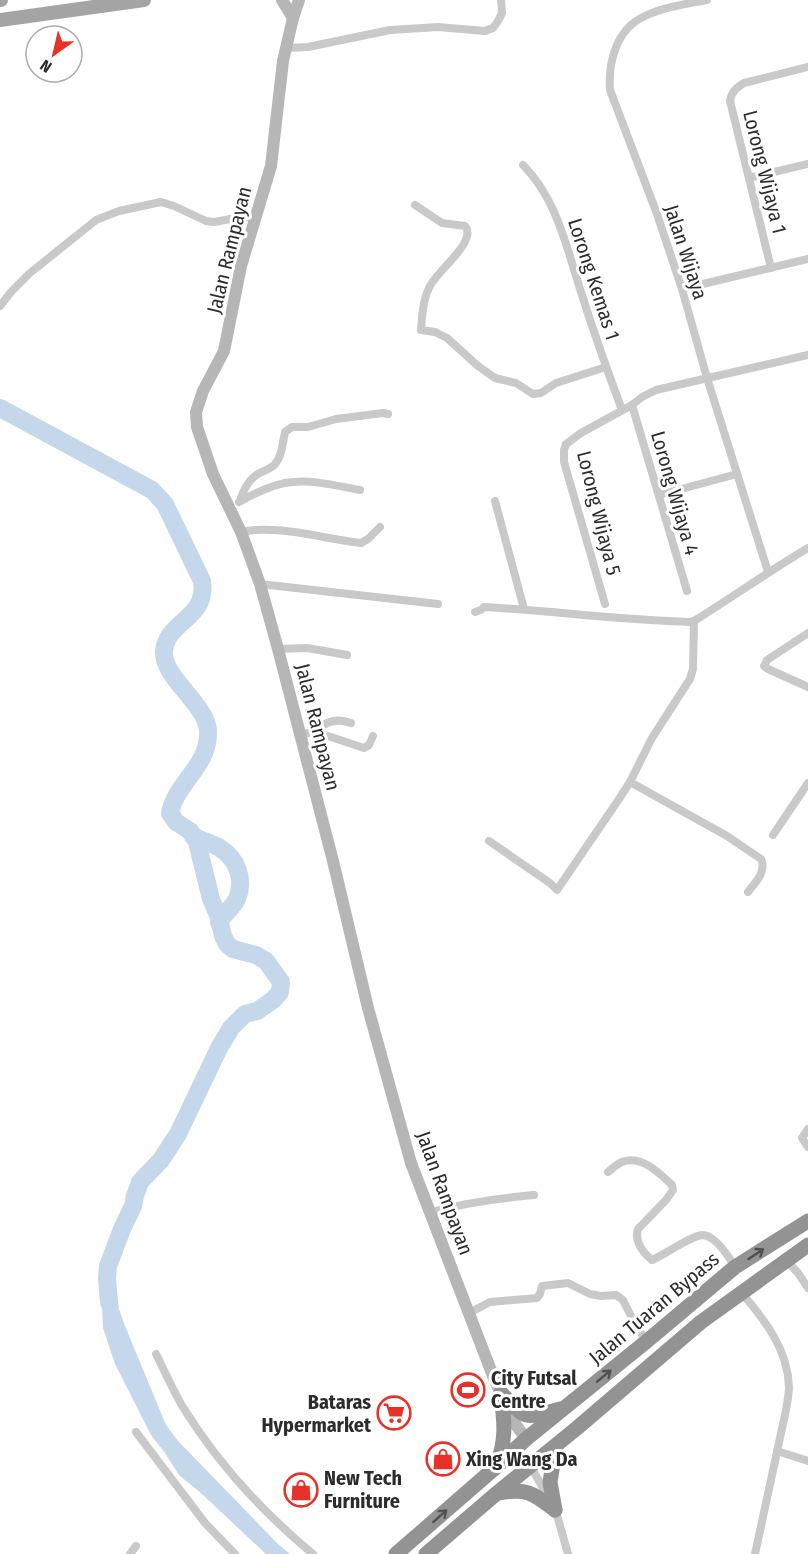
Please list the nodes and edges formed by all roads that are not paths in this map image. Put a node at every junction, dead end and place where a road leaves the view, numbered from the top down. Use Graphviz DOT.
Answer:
graph roads {
  1 [pos="86,0"];
  2 [pos="136,0"];
  3 [pos="282,0"];
  4 [pos="299,0"];
  5 [pos="501,0"];
  6 [pos="707,0"];
  7 [pos="0,12"];
  8 [pos="293,18"];
  9 [pos="0,20"];
  10 [pos="287,48"];
  11 [pos="808,67"];
  12 [pos="808,164"];
  13 [pos="524,165"];
  14 [pos="749,178"];
  15 [pos="415,205"];
  16 [pos="256,218"];
  17 [pos="808,260"];
  18 [pos="771,268"];
  19 [pos="682,289"];
  20 [pos="0,306"];
  21 [pos="808,355"];
  22 [pos="606,367"];
  23 [pos="707,378"];
  24 [pos="632,405"];
  25 [pos="622,410"];
  26 [pos="388,414"];
  27 [pos="737,474"];
  28 [pos="360,489"];
  29 [pos="659,495"];
  30 [pos="240,501"];
  31 [pos="495,501"];
  32 [pos="230,510"];
  33 [pos="380,527"];
  34 [pos="241,532"];
  35 [pos="808,548"];
  36 [pos="768,572"];
  37 [pos="260,584"];
  38 [pos="687,591"];
  39 [pos="438,604"];
  40 [pos="605,604"];
  41 [pos="524,609"];
  42 [pos="475,612"];
  43 [pos="694,621"];
  44 [pos="808,633"];
  45 [pos="278,649"];
  46 [pos="347,655"];
  47 [pos="808,687"];
  48 [pos="351,723"];
  49 [pos="316,732"];
  50 [pos="300,734"];
  51 [pos="374,736"];
  52 [pos="630,782"];
  53 [pos="808,783"];
  54 [pos="773,835"];
  55 [pos="489,841"];
  56 [pos="748,892"];
  57 [pos="808,1129"];
  58 [pos="808,1147"];
  59 [pos="608,1172"];
  60 [pos="534,1195"];
  61 [pos="431,1212"];
  62 [pos="808,1221"];
  63 [pos="808,1245"];
  64 [pos="786,1260"];
  65 [pos="735,1267"];
  66 [pos="808,1288"];
  67 [pos="741,1292"];
  68 [pos="468,1313"];
  69 [pos="647,1341"];
  70 [pos="156,1354"];
  71 [pos="501,1393"];
  72 [pos="566,1408"];
  73 [pos="136,1432"];
  74 [pos="526,1439"];
  75 [pos="556,1446"];
  76 [pos="777,1451"];
  77 [pos="808,1461"];
  78 [pos="530,1465"];
  79 [pos="496,1467"];
  80 [pos="497,1493"];
  81 [pos="555,1510"];
  82 [pos="136,1546"];
  83 [pos="130,1554"];
  84 [pos="235,1554"];
  85 [pos="313,1554"];
  86 [pos="396,1554"];
  87 [pos="426,1554"];
  88 [pos="568,1554"];
  89 [pos="755,1554"];
  1 -- 7 [label="main road"];
  2 -- 9 [label="main road"];
  3 -- 8 [label="street"];
  4 -- 8 [label="street, Jalan Rampayan"];
  5 -- 10 [label="street"];
  6 -- 19 [label="street, Jalan Wijaya"];
  8 -- 10 [label="street, Jalan Rampayan"];
  10 -- 16 [label="street, Jalan Rampayan"];
  11 -- 14 [label="street, Lorong Wijaya 1"];
  12 -- 14 [label="street"];
  13 -- 22 [label="street, Lorong Kemas 1"];
  14 -- 18 [label="street, Lorong Wijaya 1"];
  15 -- 22 [label="street"];
  16 -- 20 [label="street"];
  16 -- 32 [label="street, Jalan Rampayan"];
  17 -- 18 [label="street"];
  18 -- 19 [label="street"];
  19 -- 23 [label="street, Jalan Wijaya"];
  21 -- 23 [label="street, Lorong Wijaya 5"];
  22 -- 25 [label="street, Lorong Kemas 1"];
  23 -- 24 [label="street, Lorong Wijaya 5"];
  23 -- 27 [label="street, Jalan Wijaya"];
  24 -- 25 [label="street, Lorong Wijaya 5"];
  24 -- 29 [label="street, Lorong Wijaya 4"];
  25 -- 40 [label="street, Lorong Wijaya 5"];
  26 -- 30 [label="street"];
  27 -- 29 [label="street"];
  27 -- 36 [label="street, Jalan Wijaya"];
  28 -- 30 [label="street"];
  29 -- 38 [label="street, Lorong Wijaya 4"];
  30 -- 32 [label="street"];
  31 -- 41 [label="street"];
  32 -- 34 [label="street, Jalan Rampayan"];
  33 -- 34 [label="street"];
  34 -- 37 [label="street, Jalan Rampayan"];
  35 -- 36 [label="street"];
  36 -- 43 [label="street"];
  37 -- 39 [label="street"];
  37 -- 45 [label="street, Jalan Rampayan"];
  41 -- 42 [label="street"];
  41 -- 43 [label="street"];
  43 -- 52 [label="street"];
  44 -- 47 [label="street"];
  45 -- 46 [label="street"];
  45 -- 50 [label="street, Jalan Rampayan"];
  48 -- 49 [label="street"];
  49 -- 50 [label="street"];
  49 -- 51 [label="street"];
  50 -- 61 [label="street, Jalan Rampayan"];
  52 -- 55 [label="street"];
  52 -- 56 [label="street"];
  53 -- 54 [label="street"];
  57 -- 58 [label="street"];
  59 -- 65 [label="street"];
  60 -- 61 [label="street"];
  61 -- 68 [label="street, Jalan Rampayan"];
  65 -- 62 [label="highway, Jalan Tuaran Bypass, one-way"];
  63 -- 64 [label="highway, Jalan Tuaran Bypass"];
  64 -- 66 [label="street"];
  64 -- 67 [label="highway, Jalan Tuaran Bypass"];
  65 -- 69 [label="highway, Jalan Tuaran Bypass"];
  67 -- 74 [label="highway"];
  67 -- 75 [label="highway, Jalan Tuaran Bypass"];
  67 -- 76 [label="street"];
  68 -- 69 [label="street"];
  68 -- 71 [label="street, Jalan Rampayan"];
  72 -- 69 [label="highway, Jalan Tuaran Bypass, one-way"];
  70 -- 85 [label="street"];
  71 -- 72 [label="highway"];
  71 -- 74 [label="street, Jalan Rampayan"];
  71 -- 79 [label="highway"];
  72 -- 74 [label="highway, Jalan Tuaran Bypass"];
  73 -- 84 [label="street"];
  74 -- 79 [label="highway, Jalan Tuaran Bypass"];
  75 -- 78 [label="highway, Jalan Tuaran Bypass"];
  75 -- 81 [label="highway"];
  76 -- 77 [label="street"];
  76 -- 89 [label="street"];
  78 -- 80 [label="highway, Jalan Tuaran Bypass"];
  78 -- 81 [label="street"];
  86 -- 79 [label="highway, Jalan Tuaran Bypass, one-way"];
  80 -- 81 [label="highway"];
  80 -- 87 [label="highway, Jalan Tuaran Bypass"];
  81 -- 88 [label="street"];
  82 -- 83 [label="street"];
}
